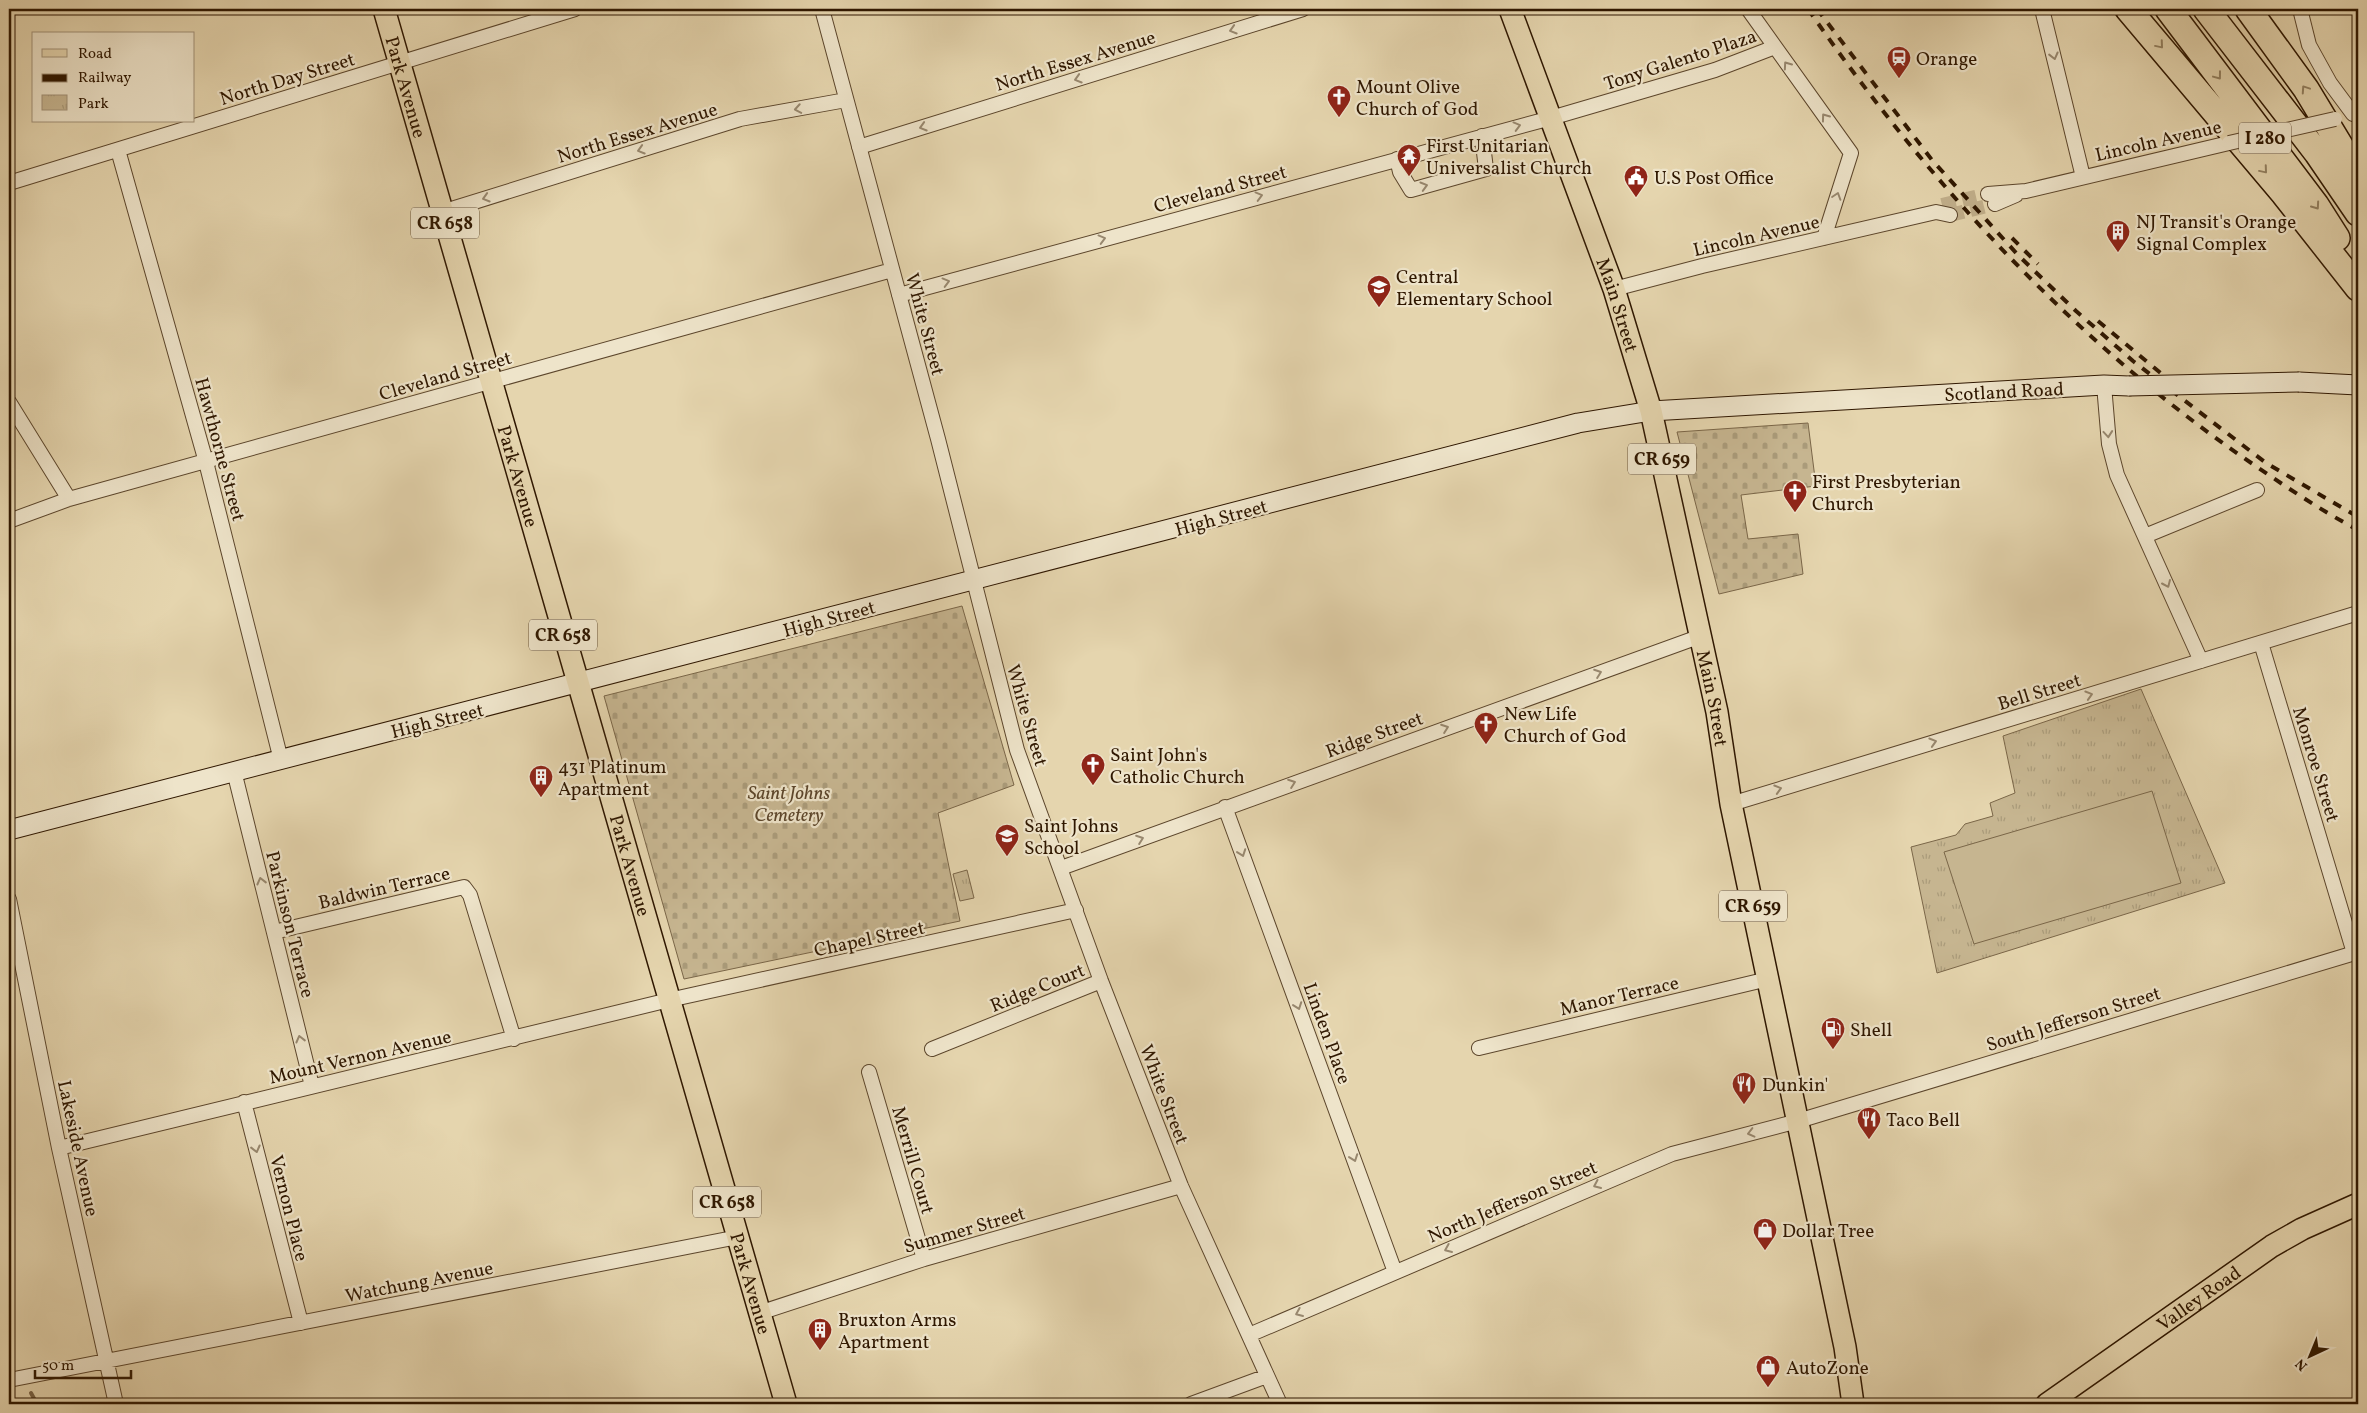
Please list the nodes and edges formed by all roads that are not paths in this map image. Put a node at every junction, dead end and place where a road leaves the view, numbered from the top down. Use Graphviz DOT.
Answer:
graph roads {
  1 [pos="384,9"];
  2 [pos="576,9"];
  3 [pos="822,9"];
  4 [pos="1303,9"];
  5 [pos="1510,9"];
  6 [pos="1748,9"];
  7 [pos="2042,9"];
  8 [pos="2128,9"];
  9 [pos="2168,9"];
  10 [pos="2206,9"];
  11 [pos="2248,9"];
  12 [pos="2300,9"];
  13 [pos="1775,48"];
  14 [pos="399,63"];
  15 [pos="846,100"];
  16 [pos="2356,114"];
  17 [pos="1551,118"];
  18 [pos="1482,136"];
  19 [pos="859,147"];
  20 [pos="118,150"];
  21 [pos="1397,159"];
  22 [pos="2358,175"];
  23 [pos="2083,178"];
  24 [pos="9,183"];
  25 [pos="1992,199"];
  26 [pos="1943,211"];
  27 [pos="442,212"];
  28 [pos="2358,213"];
  29 [pos="1824,238"];
  30 [pos="892,270"];
  31 [pos="2358,270"];
  32 [pos="2358,288"];
  33 [pos="1614,289"];
  34 [pos="899,295"];
  35 [pos="491,381"];
  36 [pos="2104,385"];
  37 [pos="2358,385"];
  38 [pos="9,402"];
  39 [pos="1651,412"];
  40 [pos="206,462"];
  41 [pos="2257,490"];
  42 [pos="69,499"];
  43 [pos="9,521"];
  44 [pos="2146,536"];
  45 [pos="974,581"];
  46 [pos="2358,614"];
  47 [pos="1701,636"];
  48 [pos="2261,643"];
  49 [pos="2201,661"];
  50 [pos="577,683"];
  51 [pos="281,760"];
  52 [pos="234,772"];
  53 [pos="1731,804"];
  54 [pos="1225,807"];
  55 [pos="9,830"];
  56 [pos="1061,868"];
  57 [pos="9,899"];
  58 [pos="1076,910"];
  59 [pos="274,932"];
  60 [pos="2356,953"];
  61 [pos="1768,979"];
  62 [pos="1101,981"];
  63 [pos="669,1000"];
  64 [pos="514,1039"];
  65 [pos="1479,1048"];
  66 [pos="932,1049"];
  67 [pos="868,1072"];
  68 [pos="312,1086"];
  69 [pos="244,1102"];
  70 [pos="1798,1121"];
  71 [pos="59,1148"];
  72 [pos="1181,1186"];
  73 [pos="2358,1204"];
  74 [pos="738,1237"];
  75 [pos="924,1259"];
  76 [pos="1395,1272"];
  77 [pos="759,1313"];
  78 [pos="300,1323"];
  79 [pos="1248,1335"];
  80 [pos="108,1361"];
  81 [pos="1267,1376"];
  82 [pos="9,1380"];
  83 [pos="116,1404"];
  84 [pos="786,1404"];
  85 [pos="1191,1404"];
  86 [pos="1280,1404"];
  87 [pos="1853,1404"];
  88 [pos="2047,1404"];
  1 -- 14 [label="main road, Park Avenue / CR 658"];
  2 -- 14 [label="street, North Day Street"];
  3 -- 15 [label="street, White Street"];
  4 -- 19 [label="street, North Essex Avenue, one-way"];
  5 -- 17 [label="main road, Main Street"];
  6 -- 13 [label="street, Tony Galento Plaza"];
  7 -- 23 [label="street, one-way"];
  8 -- 32 [label="highway, one-way"];
  9 -- 31 [label="highway, I 280, one-way"];
  10 -- 28 [label="highway, I 280"];
  22 -- 11 [label="highway, one-way"];
  12 -- 16 [label="street"];
  13 -- 17 [label="street, Tony Galento Plaza"];
  29 -- 13 [label="street, one-way"];
  14 -- 20 [label="street, North Day Street"];
  14 -- 27 [label="main road, Park Avenue / CR 658"];
  15 -- 19 [label="street, White Street"];
  15 -- 27 [label="street, North Essex Avenue, one-way"];
  16 -- 23 [label="street, Lincoln Avenue, bridge"];
  18 -- 17 [label="street, Cleveland Street, one-way"];
  17 -- 33 [label="main road, Main Street"];
  18 -- 21 [label="street, Cleveland Street"];
  21 -- 18 [label="street, one-way"];
  19 -- 30 [label="street, White Street"];
  20 -- 24 [label="street, North Day Street"];
  20 -- 40 [label="street, Hawthorne Street"];
  34 -- 21 [label="street, Cleveland Street, one-way"];
  23 -- 25 [label="street, Lincoln Avenue"];
  26 -- 29 [label="street, Lincoln Avenue"];
  27 -- 35 [label="main road, Park Avenue / CR 658"];
  29 -- 33 [label="street, Lincoln Avenue"];
  30 -- 34 [label="street, White Street"];
  30 -- 35 [label="street, Cleveland Street"];
  33 -- 39 [label="main road, Main Street"];
  34 -- 45 [label="street, White Street"];
  35 -- 40 [label="street, Cleveland Street"];
  35 -- 50 [label="main road, Park Avenue / CR 658"];
  36 -- 37 [label="main road, Scotland Road, bridge"];
  36 -- 39 [label="main road, Scotland Road"];
  36 -- 44 [label="street, one-way"];
  38 -- 42 [label="street"];
  39 -- 45 [label="main road, High Street"];
  39 -- 47 [label="main road, Main Street / CR 659"];
  40 -- 42 [label="street, Cleveland Street"];
  40 -- 51 [label="street, Hawthorne Street"];
  41 -- 44 [label="street"];
  42 -- 43 [label="street, Cleveland Street"];
  44 -- 49 [label="street, one-way"];
  45 -- 50 [label="main road, High Street"];
  45 -- 56 [label="street, White Street"];
  46 -- 48 [label="street, Bell Street"];
  47 -- 53 [label="main road, Main Street / CR 659"];
  54 -- 47 [label="street, Ridge Street, one-way"];
  48 -- 49 [label="street, Bell Street"];
  48 -- 60 [label="street, Monroe Street"];
  53 -- 49 [label="street, Bell Street, one-way"];
  50 -- 51 [label="main road, High Street"];
  50 -- 63 [label="main road, Park Avenue / CR 658"];
  51 -- 52 [label="main road, High Street"];
  52 -- 55 [label="main road, High Street"];
  59 -- 52 [label="street, Parkinson Terrace, one-way"];
  53 -- 61 [label="main road, Main Street / CR 659"];
  56 -- 54 [label="street, Ridge Street, one-way"];
  54 -- 76 [label="street, Linden Place, one-way"];
  56 -- 58 [label="street, White Street"];
  57 -- 71 [label="street, Lakeside Avenue"];
  58 -- 62 [label="street, White Street"];
  58 -- 63 [label="street, Chapel Street"];
  59 -- 64 [label="street, Baldwin Terrace"];
  68 -- 59 [label="street, Parkinson Terrace, one-way"];
  60 -- 70 [label="street, South Jefferson Street"];
  61 -- 65 [label="street, Manor Terrace"];
  61 -- 70 [label="main road, Main Street / CR 659"];
  62 -- 66 [label="street, Ridge Court"];
  62 -- 72 [label="street, White Street"];
  63 -- 64 [label="street, Mount Vernon Avenue"];
  63 -- 74 [label="main road, Park Avenue / CR 658"];
  64 -- 68 [label="street, Mount Vernon Avenue"];
  67 -- 75 [label="street, Merrill Court"];
  68 -- 69 [label="street, Mount Vernon Avenue"];
  69 -- 71 [label="street, Mount Vernon Avenue"];
  69 -- 78 [label="street, Vernon Place, one-way"];
  70 -- 76 [label="street, North Jefferson Street, one-way"];
  70 -- 87 [label="main road, Main Street / CR 659"];
  71 -- 80 [label="street, Lakeside Avenue"];
  72 -- 75 [label="street, Summer Street"];
  72 -- 79 [label="street, White Street"];
  73 -- 88 [label="main road, Valley Road"];
  74 -- 77 [label="main road, Park Avenue / CR 658"];
  74 -- 78 [label="street, Watchung Avenue"];
  75 -- 77 [label="street, Summer Street"];
  76 -- 79 [label="street, North Jefferson Street, one-way"];
  77 -- 84 [label="main road, Park Avenue / CR 658"];
  78 -- 80 [label="street, Watchung Avenue"];
  79 -- 81 [label="street, White Street"];
  80 -- 82 [label="street, Watchung Avenue"];
  80 -- 83 [label="street, Lakeside Avenue"];
  81 -- 85 [label="street"];
  81 -- 86 [label="street, White Street"];
}
